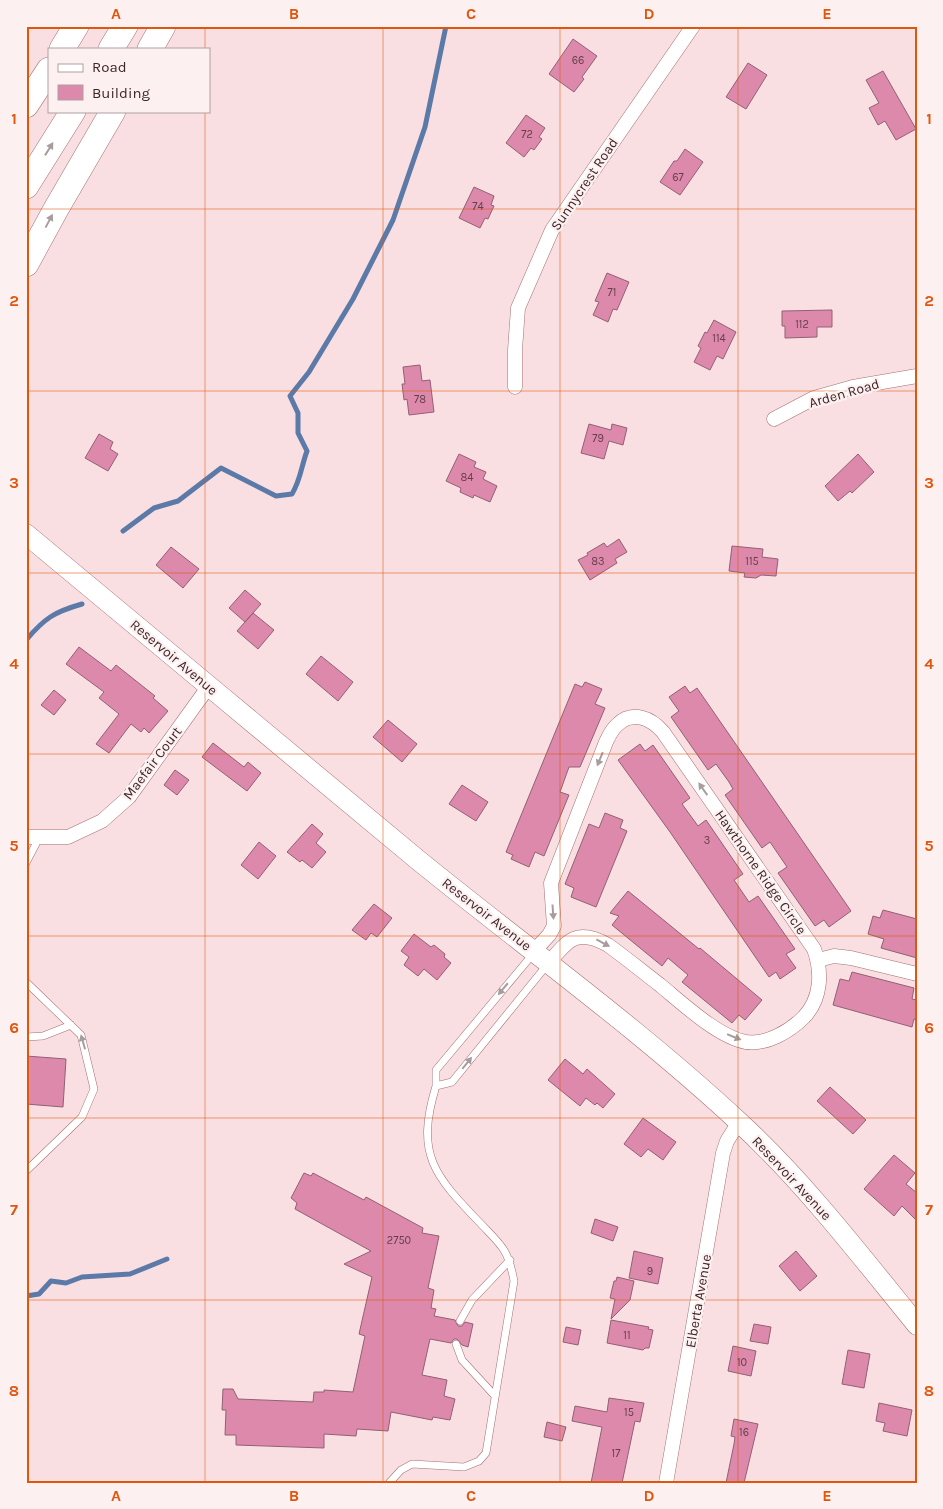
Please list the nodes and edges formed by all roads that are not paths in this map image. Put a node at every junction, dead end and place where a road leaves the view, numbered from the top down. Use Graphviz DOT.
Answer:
graph roads {
  1 [pos="76,26"];
  2 [pos="125,26"];
  3 [pos="163,26"];
  4 [pos="693,26"];
  5 [pos="63,48"];
  6 [pos="112,48"];
  7 [pos="151,48"];
  8 [pos="48,72"];
  9 [pos="26,105"];
  10 [pos="72,112"];
  11 [pos="112,112"];
  12 [pos="26,186"];
  13 [pos="26,264"];
  14 [pos="917,376"];
  15 [pos="515,388"];
  16 [pos="774,419"];
  17 [pos="26,534"];
  18 [pos="209,686"];
  19 [pos="32,838"];
  20 [pos="26,863"];
  21 [pos="542,957"];
  22 [pos="818,960"];
  23 [pos="917,974"];
  24 [pos="26,982"];
  25 [pos="71,1025"];
  26 [pos="26,1037"];
  27 [pos="436,1086"];
  28 [pos="739,1122"];
  29 [pos="26,1171"];
  30 [pos="510,1260"];
  31 [pos="460,1321"];
  32 [pos="917,1325"];
  33 [pos="456,1344"];
  34 [pos="495,1396"];
  35 [pos="388,1483"];
  36 [pos="666,1483"];
  1 -- 5 [label="highway"];
  2 -- 6 [label="highway"];
  3 -- 7 [label="highway"];
  4 -- 15 [label="street, Sunnycrest Road"];
  8 -- 9 [label="highway"];
  12 -- 10 [label="highway, one-way"];
  13 -- 11 [label="highway, one-way"];
  14 -- 16 [label="street, Arden Road"];
  17 -- 18 [label="main road, Reservoir Avenue"];
  18 -- 19 [label="street, Maefair Court"];
  18 -- 21 [label="main road, Reservoir Avenue"];
  19 -- 20 [label="lane"];
  21 -- 22 [label="street, Hawthorne Ridge Circle, one-way"];
  22 -- 21 [label="street, Hawthorne Ridge Circle, one-way"];
  27 -- 21 [label="lane, one-way"];
  21 -- 27 [label="lane, one-way"];
  21 -- 28 [label="main road, Reservoir Avenue"];
  22 -- 23 [label="street"];
  24 -- 25 [label="lane"];
  25 -- 26 [label="lane"];
  29 -- 25 [label="lane, one-way"];
  27 -- 30 [label="lane"];
  28 -- 32 [label="main road, Reservoir Avenue"];
  28 -- 36 [label="street, Elberta Avenue"];
  30 -- 31 [label="lane"];
  30 -- 34 [label="lane"];
  33 -- 34 [label="lane"];
  34 -- 35 [label="lane"];
}
